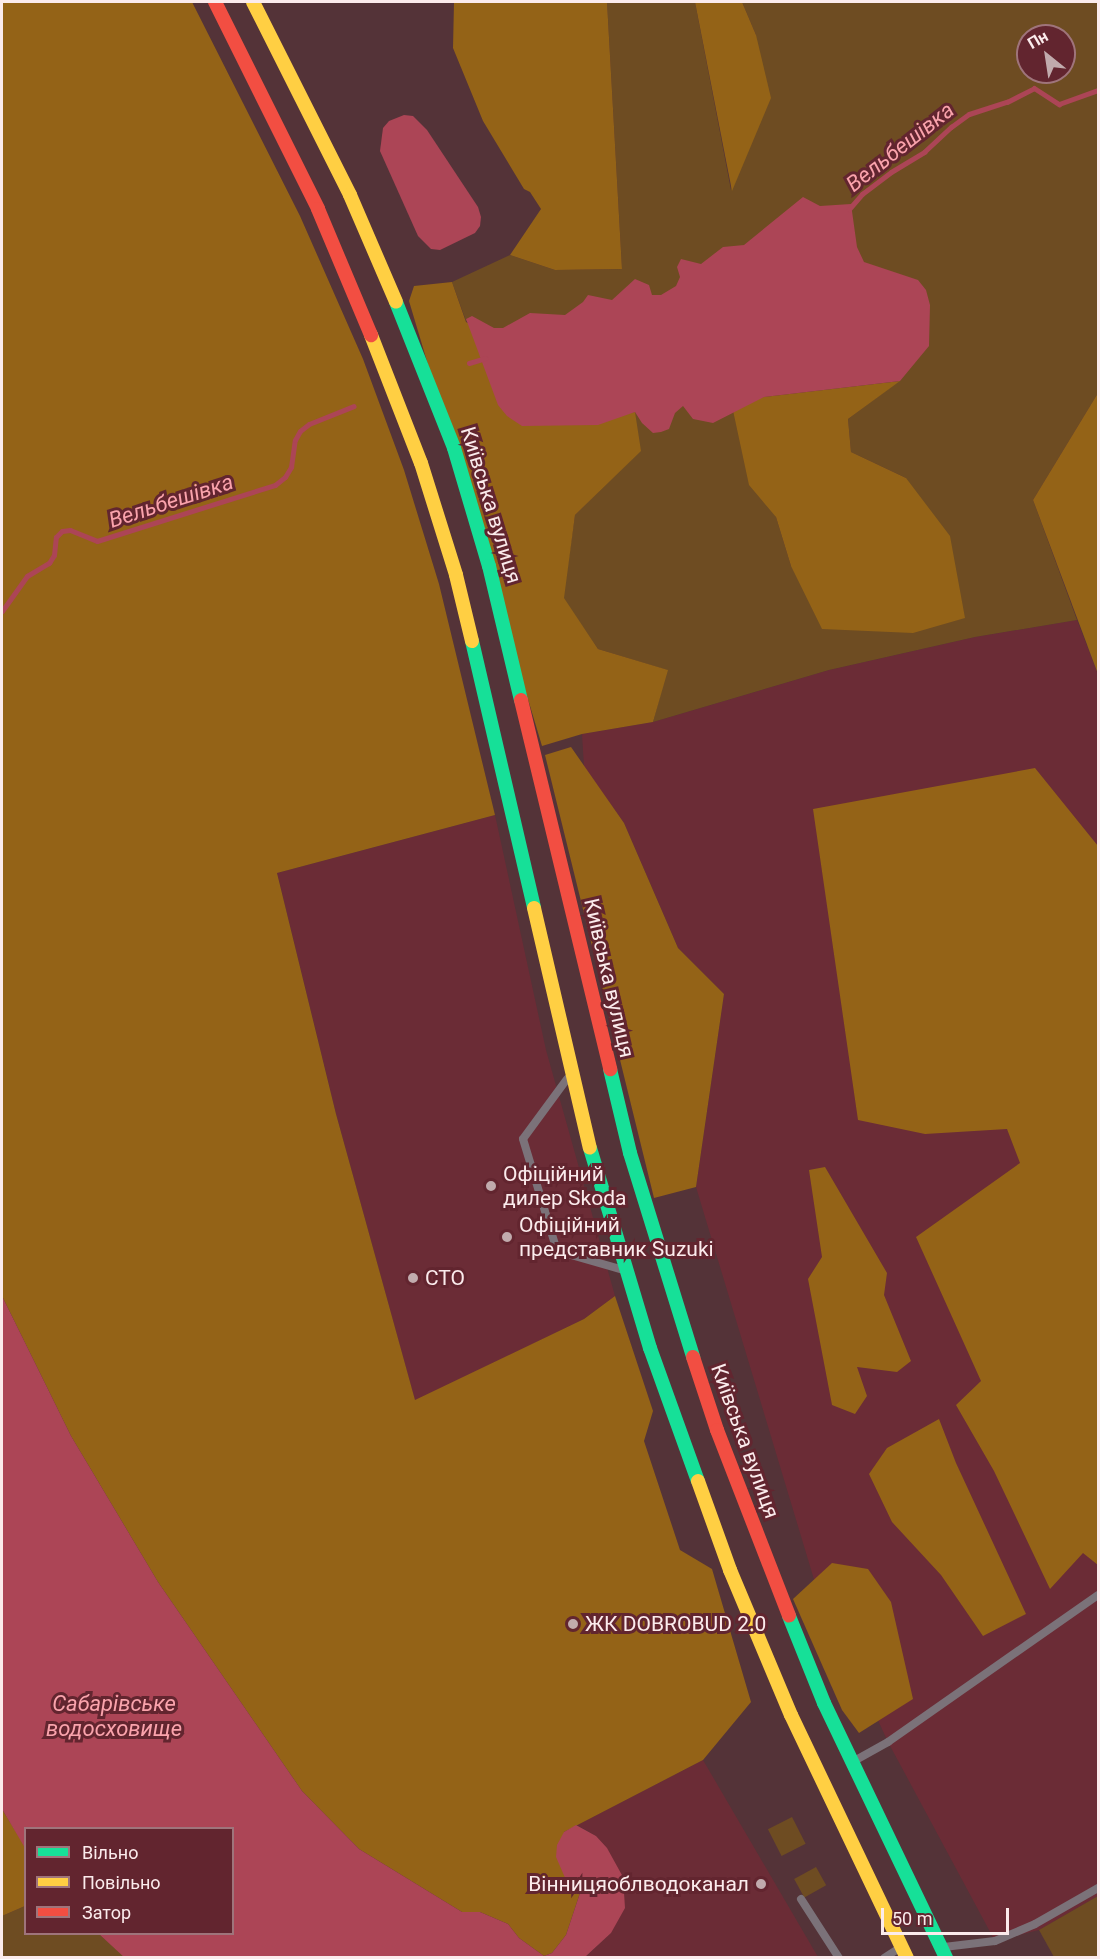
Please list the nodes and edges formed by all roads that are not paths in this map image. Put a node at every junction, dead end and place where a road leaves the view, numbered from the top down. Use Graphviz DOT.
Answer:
graph roads {
  1 [pos="215,2"];
  2 [pos="254,2"];
  3 [pos="422,363"];
  4 [pos="397,373"];
  5 [pos="571,1074"];
  6 [pos="626,1271"];
  7 [pos="717,1430"];
  8 [pos="682,1441"];
  9 [pos="1098,1595"];
  10 [pos="800,1645"];
  11 [pos="767,1659"];
  12 [pos="851,1763"];
  13 [pos="1098,1888"];
  14 [pos="801,1899"];
  15 [pos="904,1952"];
  16 [pos="943,1953"];
  17 [pos="839,1958"];
  18 [pos="884,1958"];
  1 -- 4 [label="main road"];
  2 -- 3 [label="main road, Київська вулиця"];
  3 -- 4 [label="main road"];
  3 -- 7 [label="main road, Київська вулиця"];
  4 -- 5 [label="main road"];
  5 -- 6 [label="main road"];
  5 -- 6 [label="lane"];
  6 -- 8 [label="main road"];
  7 -- 8 [label="main road"];
  7 -- 10 [label="main road, Київська вулиця"];
  8 -- 11 [label="main road"];
  9 -- 12 [label="lane"];
  10 -- 11 [label="main road"];
  10 -- 12 [label="main road, Київська вулиця"];
  11 -- 15 [label="main road"];
  12 -- 16 [label="main road, Київська вулиця"];
  13 -- 16 [label="lane"];
  14 -- 17 [label="lane"];
  15 -- 18 [label="lane"];
}
